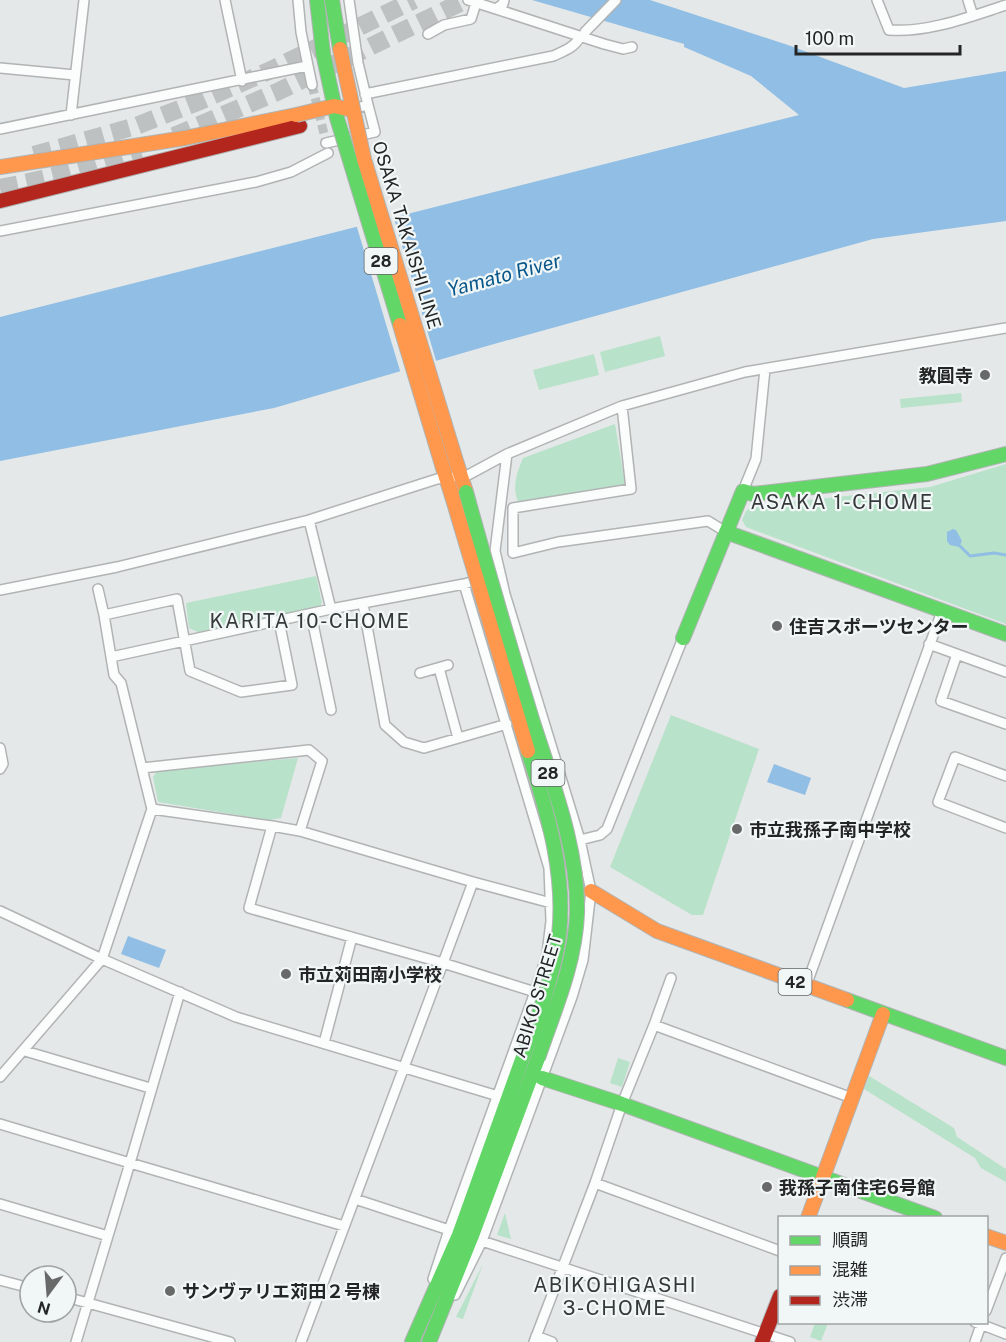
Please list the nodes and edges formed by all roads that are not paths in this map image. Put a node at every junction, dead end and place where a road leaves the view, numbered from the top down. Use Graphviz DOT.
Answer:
graph roads {
  1 [pos="84,0"];
  2 [pos="225,0"];
  3 [pos="298,0"];
  4 [pos="317,0"];
  5 [pos="332,0"];
  6 [pos="349,0"];
  7 [pos="616,0"];
  8 [pos="877,0"];
  9 [pos="968,0"];
  10 [pos="472,1"];
  11 [pos="501,5"];
  12 [pos="1006,5"];
  13 [pos="973,16"];
  14 [pos="428,34"];
  15 [pos="582,34"];
  16 [pos="632,47"];
  17 [pos="307,66"];
  18 [pos="0,68"];
  19 [pos="75,75"];
  20 [pos="242,81"];
  21 [pos="312,85"];
  22 [pos="365,94"];
  23 [pos="368,105"];
  24 [pos="352,110"];
  25 [pos="335,112"];
  26 [pos="71,115"];
  27 [pos="320,116"];
  28 [pos="298,121"];
  29 [pos="0,129"];
  30 [pos="326,143"];
  31 [pos="328,153"];
  32 [pos="0,166"];
  33 [pos="0,201"];
  34 [pos="0,231"];
  35 [pos="1006,328"];
  36 [pos="765,369"];
  37 [pos="622,406"];
  38 [pos="507,454"];
  39 [pos="1006,454"];
  40 [pos="459,470"];
  41 [pos="444,473"];
  42 [pos="744,491"];
  43 [pos="309,519"];
  44 [pos="726,532"];
  45 [pos="500,574"];
  46 [pos="464,584"];
  47 [pos="98,589"];
  48 [pos="0,590"];
  49 [pos="363,604"];
  50 [pos="331,609"];
  51 [pos="942,611"];
  52 [pos="311,614"];
  53 [pos="104,615"];
  54 [pos="279,621"];
  55 [pos="1006,634"];
  56 [pos="683,638"];
  57 [pos="185,642"];
  58 [pos="928,644"];
  59 [pos="957,654"];
  60 [pos="111,657"];
  61 [pos="1006,672"];
  62 [pos="420,673"];
  63 [pos="331,710"];
  64 [pos="507,724"];
  65 [pos="1006,724"];
  66 [pos="458,738"];
  67 [pos="0,748"];
  68 [pos="142,768"];
  69 [pos="0,769"];
  70 [pos="560,774"];
  71 [pos="1006,776"];
  72 [pos="525,786"];
  73 [pos="152,809"];
  74 [pos="273,826"];
  75 [pos="1006,828"];
  76 [pos="300,831"];
  77 [pos="580,840"];
  78 [pos="549,868"];
  79 [pos="473,882"];
  80 [pos="591,891"];
  81 [pos="551,903"];
  82 [pos="0,910"];
  83 [pos="352,938"];
  84 [pos="547,954"];
  85 [pos="102,959"];
  86 [pos="583,960"];
  87 [pos="443,963"];
  88 [pos="671,978"];
  89 [pos="806,986"];
  90 [pos="180,992"];
  91 [pos="535,992"];
  92 [pos="883,1014"];
  93 [pos="654,1025"];
  94 [pos="324,1043"];
  95 [pos="25,1051"];
  96 [pos="531,1056"];
  97 [pos="1006,1058"];
  98 [pos="403,1067"];
  99 [pos="0,1077"];
  100 [pos="542,1078"];
  101 [pos="150,1089"];
  102 [pos="498,1096"];
  103 [pos="852,1098"];
  104 [pos="622,1104"];
  105 [pos="0,1124"];
  106 [pos="130,1163"];
  107 [pos="823,1178"];
  108 [pos="595,1183"];
  109 [pos="355,1198"];
  110 [pos="0,1204"];
  111 [pos="809,1216"];
  112 [pos="929,1216"];
  113 [pos="344,1226"];
  114 [pos="449,1230"];
  115 [pos="108,1236"];
  116 [pos="988,1236"];
  117 [pos="482,1241"];
  118 [pos="1006,1243"];
  119 [pos="778,1250"];
  120 [pos="1006,1258"];
  121 [pos="563,1267"];
  122 [pos="0,1280"];
  123 [pos="18,1285"];
  124 [pos="78,1300"];
  125 [pos="778,1301"];
  126 [pos="87,1303"];
  127 [pos="988,1308"];
  128 [pos="980,1324"];
  129 [pos="982,1324"];
  130 [pos="1006,1334"];
  131 [pos="414,1336"];
  132 [pos="764,1338"];
  133 [pos="535,1339"];
  134 [pos="76,1342"];
  135 [pos="230,1342"];
  136 [pos="302,1342"];
  137 [pos="429,1342"];
  138 [pos="552,1342"];
  139 [pos="790,1342"];
  140 [pos="975,1342"];
  1 -- 19 [label="street"];
  2 -- 20 [label="street"];
  3 -- 17 [label="street"];
  4 -- 25 [label="main road, OSAKA TAKAISHI LINE / 28, bridge"];
  5 -- 24 [label="main road, OSAKA TAKAISHI LINE / 28, bridge"];
  6 -- 22 [label="street"];
  7 -- 15 [label="street"];
  8 -- 13 [label="street"];
  9 -- 13 [label="street"];
  10 -- 11 [label="street"];
  10 -- 14 [label="street"];
  11 -- 15 [label="street"];
  12 -- 13 [label="street"];
  15 -- 16 [label="street"];
  15 -- 22 [label="street"];
  17 -- 20 [label="street"];
  17 -- 21 [label="street"];
  18 -- 19 [label="street"];
  19 -- 26 [label="street"];
  20 -- 26 [label="street"];
  22 -- 23 [label="street"];
  23 -- 27 [label="street"];
  23 -- 30 [label="street"];
  24 -- 25 [label="main road, bridge"];
  24 -- 40 [label="main road, OSAKA TAKAISHI LINE / 28, bridge"];
  25 -- 28 [label="main road, bridge"];
  25 -- 41 [label="main road, OSAKA TAKAISHI LINE / 28, bridge"];
  26 -- 29 [label="street"];
  28 -- 32 [label="main road"];
  28 -- 33 [label="main road"];
  31 -- 34 [label="street"];
  35 -- 36 [label="street"];
  36 -- 37 [label="street"];
  36 -- 42 [label="street"];
  37 -- 38 [label="street"];
  37 -- 44 [label="street"];
  38 -- 40 [label="street"];
  38 -- 45 [label="street"];
  39 -- 42 [label="main road"];
  40 -- 41 [label="street"];
  40 -- 96 [label="main road, ABIKO STREET / 28, bridge"];
  41 -- 43 [label="street"];
  41 -- 96 [label="main road, ABIKO STREET / 28, bridge"];
  42 -- 44 [label="main road"];
  43 -- 48 [label="street"];
  43 -- 50 [label="street"];
  44 -- 51 [label="main road"];
  44 -- 56 [label="main road"];
  45 -- 46 [label="street"];
  45 -- 70 [label="street"];
  46 -- 49 [label="street"];
  46 -- 64 [label="street"];
  47 -- 53 [label="street"];
  49 -- 50 [label="street"];
  49 -- 66 [label="street"];
  50 -- 52 [label="street"];
  51 -- 55 [label="main road"];
  51 -- 58 [label="street"];
  52 -- 54 [label="street"];
  52 -- 63 [label="street"];
  53 -- 57 [label="street"];
  53 -- 60 [label="street"];
  54 -- 57 [label="street"];
  54 -- 57 [label="street"];
  56 -- 77 [label="street"];
  57 -- 60 [label="street"];
  58 -- 59 [label="street"];
  58 -- 89 [label="street"];
  59 -- 61 [label="street"];
  59 -- 65 [label="street"];
  60 -- 68 [label="street"];
  62 -- 66 [label="street"];
  64 -- 66 [label="street"];
  64 -- 72 [label="street"];
  67 -- 69 [label="street"];
  68 -- 73 [label="street"];
  68 -- 76 [label="street"];
  70 -- 72 [label="street"];
  70 -- 77 [label="street"];
  71 -- 75 [label="street"];
  72 -- 78 [label="street"];
  73 -- 74 [label="street"];
  73 -- 85 [label="street"];
  74 -- 76 [label="street"];
  74 -- 83 [label="street"];
  76 -- 79 [label="street"];
  77 -- 80 [label="street"];
  78 -- 80 [label="street"];
  78 -- 81 [label="street"];
  79 -- 81 [label="street"];
  79 -- 87 [label="street"];
  80 -- 86 [label="street"];
  80 -- 89 [label="main road, 42"];
  81 -- 84 [label="street"];
  82 -- 85 [label="street"];
  83 -- 87 [label="street"];
  83 -- 94 [label="street"];
  84 -- 86 [label="street"];
  84 -- 91 [label="street"];
  85 -- 90 [label="street"];
  85 -- 95 [label="street"];
  86 -- 100 [label="street"];
  87 -- 91 [label="street"];
  87 -- 98 [label="street"];
  88 -- 93 [label="street"];
  89 -- 92 [label="main road, 42"];
  90 -- 94 [label="street"];
  90 -- 101 [label="street"];
  91 -- 102 [label="street"];
  92 -- 97 [label="main road, 42"];
  92 -- 103 [label="main road"];
  93 -- 103 [label="street"];
  93 -- 104 [label="street"];
  94 -- 98 [label="street"];
  95 -- 99 [label="street"];
  95 -- 101 [label="street"];
  96 -- 131 [label="main road, ABIKO STREET / 28"];
  96 -- 137 [label="main road, ABIKO STREET / 28"];
  98 -- 102 [label="street"];
  98 -- 109 [label="street"];
  100 -- 104 [label="main road"];
  100 -- 117 [label="street"];
  101 -- 106 [label="street"];
  102 -- 114 [label="street"];
  103 -- 107 [label="main road"];
  104 -- 107 [label="main road"];
  104 -- 108 [label="street"];
  105 -- 106 [label="street"];
  106 -- 113 [label="street"];
  106 -- 115 [label="street"];
  107 -- 111 [label="main road"];
  107 -- 112 [label="main road"];
  108 -- 119 [label="street"];
  108 -- 121 [label="street"];
  109 -- 113 [label="street"];
  109 -- 114 [label="street"];
  110 -- 115 [label="street"];
  113 -- 136 [label="street"];
  114 -- 131 [label="street"];
  115 -- 126 [label="street"];
  116 -- 118 [label="main road"];
  117 -- 121 [label="street"];
  117 -- 137 [label="street"];
  120 -- 127 [label="street"];
  121 -- 132 [label="street"];
  121 -- 133 [label="street"];
  122 -- 123 [label="street"];
  124 -- 126 [label="street"];
  125 -- 132 [label="main road"];
  126 -- 134 [label="street"];
  126 -- 135 [label="street"];
  128 -- 140 [label="street"];
  129 -- 130 [label="street"];
  132 -- 139 [label="street"];
  133 -- 138 [label="street"];
}
